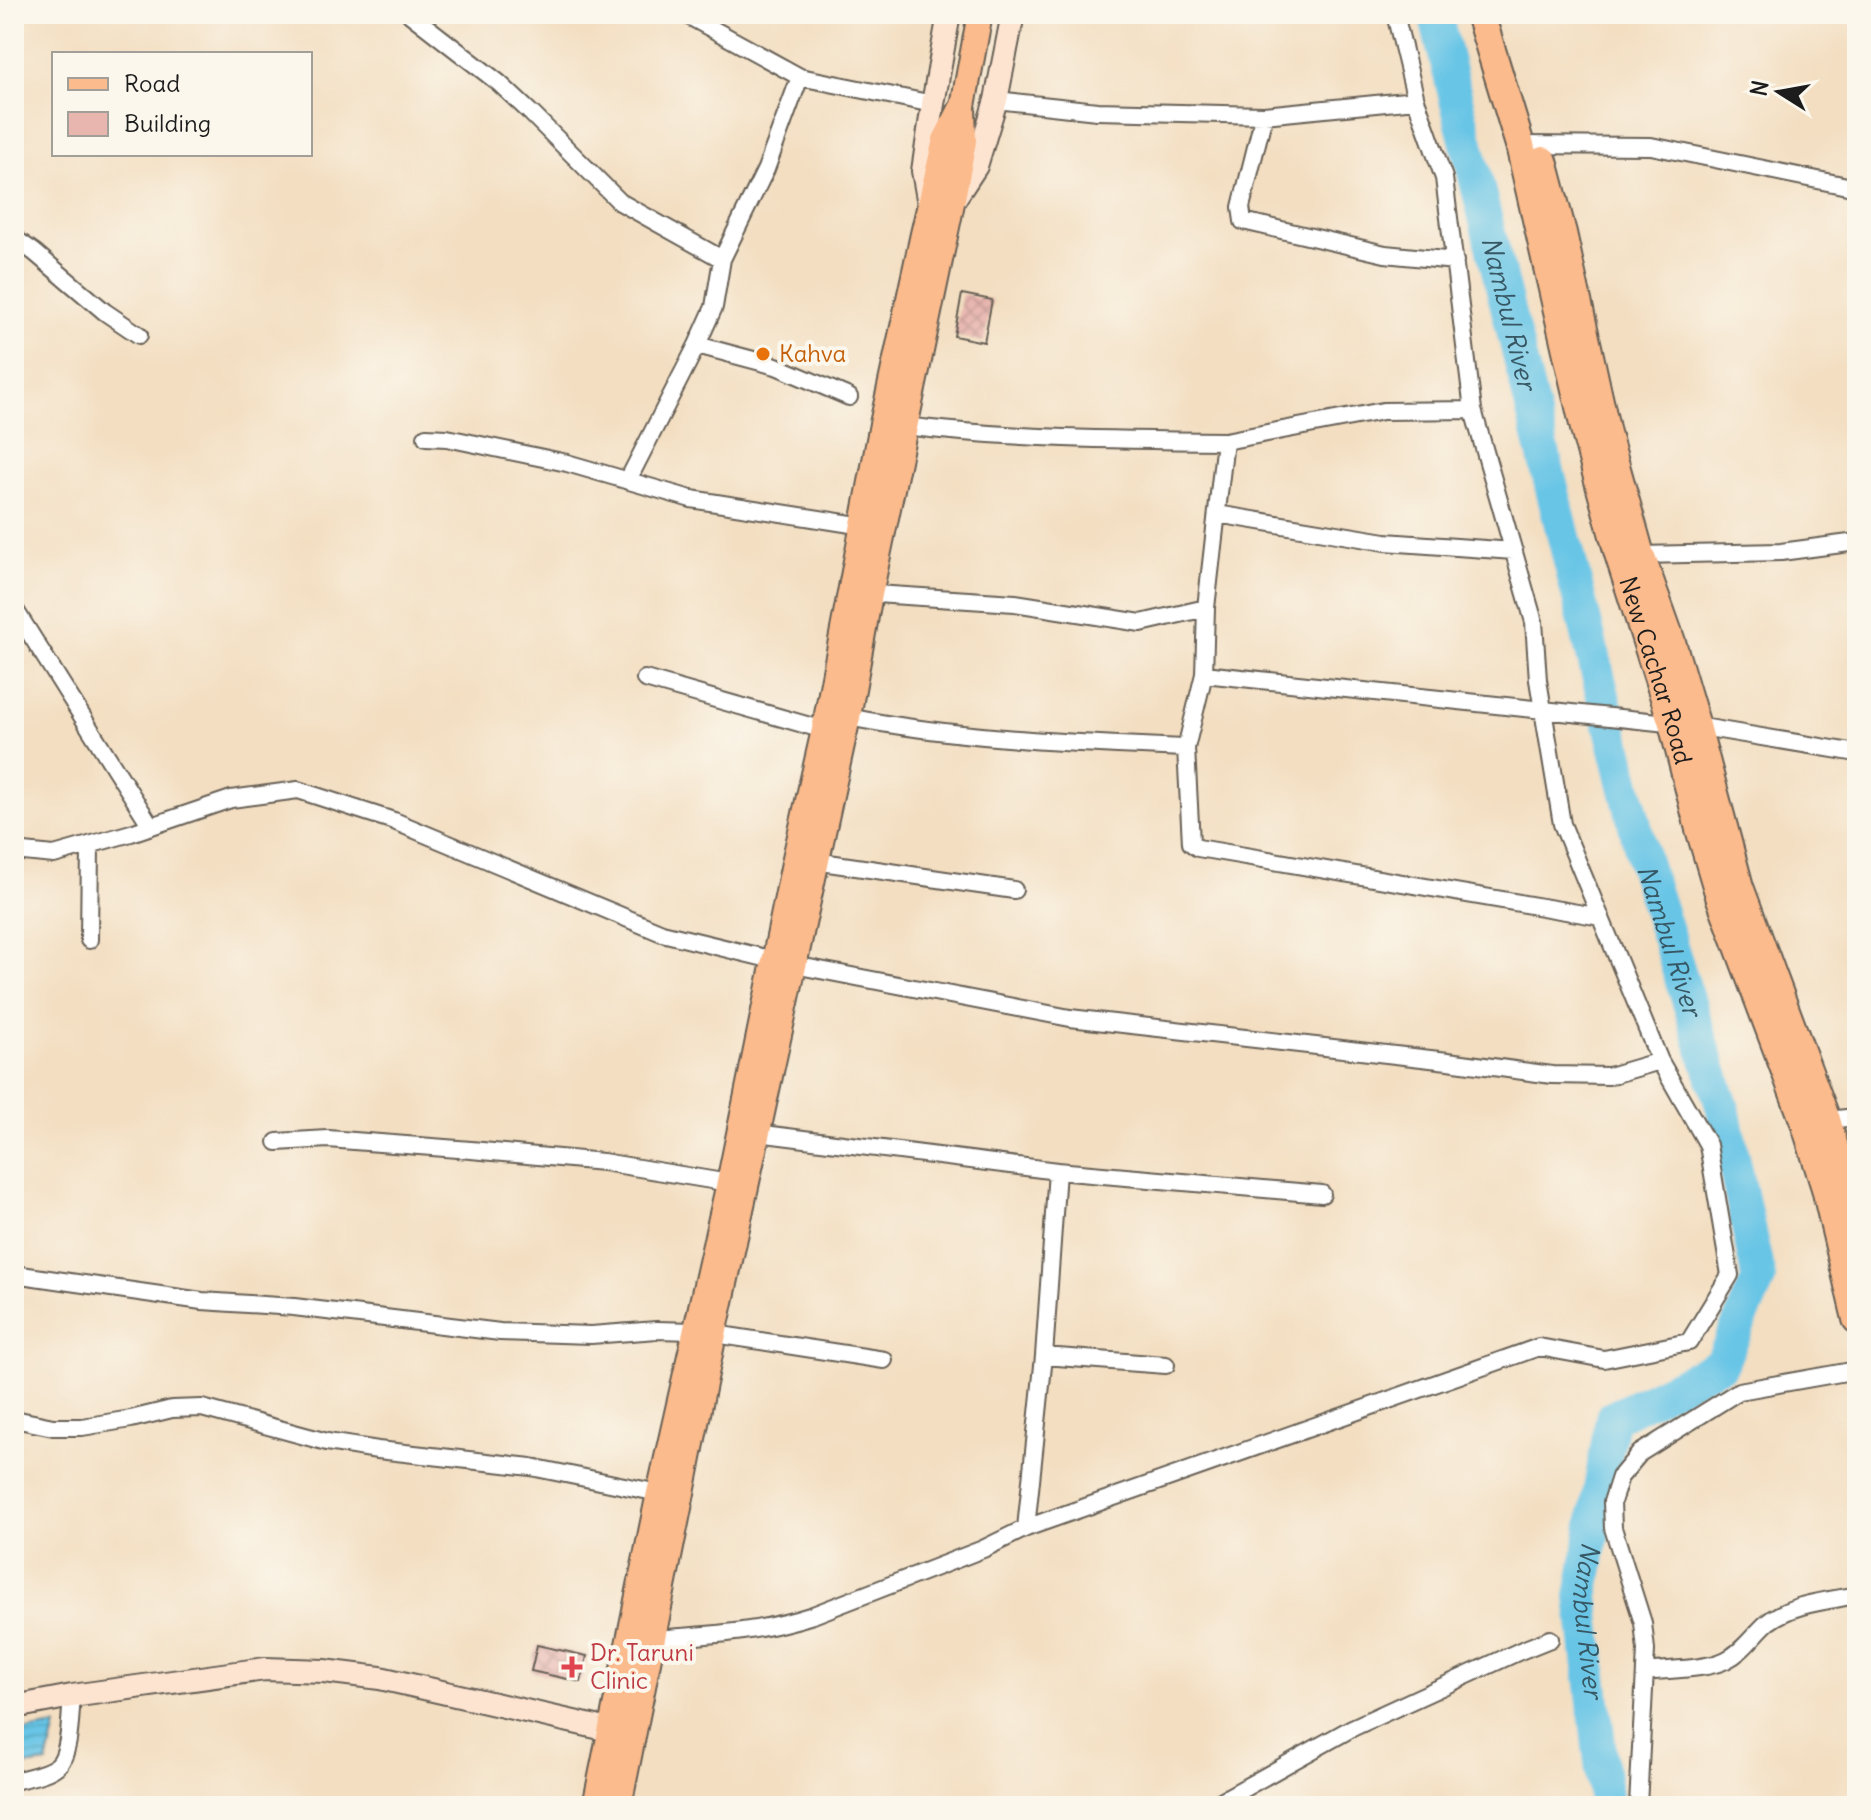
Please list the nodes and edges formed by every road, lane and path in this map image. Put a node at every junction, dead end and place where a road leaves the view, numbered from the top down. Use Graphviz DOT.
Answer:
graph roads {
  1 [pos="410,14"];
  2 [pos="685,14"];
  3 [pos="949,14"];
  4 [pos="980,14"];
  5 [pos="1013,14"];
  6 [pos="1395,14"];
  7 [pos="1480,14"];
  8 [pos="1500,14"];
  9 [pos="800,77"];
  10 [pos="996,100"];
  11 [pos="1416,100"];
  12 [pos="933,104"];
  13 [pos="1264,115"];
  14 [pos="1529,145"];
  15 [pos="1857,188"];
  16 [pos="941,204"];
  17 [pos="14,238"];
  18 [pos="722,259"];
  19 [pos="1455,261"];
  20 [pos="139,335"];
  21 [pos="697,345"];
  22 [pos="849,397"];
  23 [pos="1473,410"];
  24 [pos="904,426"];
  25 [pos="426,437"];
  26 [pos="1225,441"];
  27 [pos="628,480"];
  28 [pos="1217,514"];
  29 [pos="864,526"];
  30 [pos="1857,542"];
  31 [pos="1514,551"];
  32 [pos="1640,555"];
  33 [pos="860,594"];
  34 [pos="14,608"];
  35 [pos="1206,608"];
  36 [pos="1204,674"];
  37 [pos="645,679"];
  38 [pos="1543,710"];
  39 [pos="848,717"];
  40 [pos="1680,724"];
  41 [pos="824,730"];
  42 [pos="1186,748"];
  43 [pos="1857,753"];
  44 [pos="151,826"];
  45 [pos="90,845"];
  46 [pos="14,851"];
  47 [pos="806,859"];
  48 [pos="1014,890"];
  49 [pos="1601,917"];
  50 [pos="89,940"];
  51 [pos="784,963"];
  52 [pos="1660,1061"];
  53 [pos="1857,1117"];
  54 [pos="1826,1120"];
  55 [pos="749,1133"];
  56 [pos="277,1142"];
  57 [pos="1057,1171"];
  58 [pos="729,1183"];
  59 [pos="1322,1194"];
  60 [pos="1857,1226"];
  61 [pos="14,1274"];
  62 [pos="1857,1319"];
  63 [pos="705,1333"];
  64 [pos="1044,1356"];
  65 [pos="884,1360"];
  66 [pos="1166,1365"];
  67 [pos="1857,1370"];
  68 [pos="14,1419"];
  69 [pos="659,1493"];
  70 [pos="1026,1528"];
  71 [pos="1857,1595"];
  72 [pos="652,1639"];
  73 [pos="1550,1639"];
  74 [pos="1646,1672"];
  75 [pos="72,1696"];
  76 [pos="14,1707"];
  77 [pos="622,1734"];
  78 [pos="14,1781"];
  79 [pos="595,1806"];
  80 [pos="619,1806"];
  81 [pos="1212,1806"];
  82 [pos="1638,1806"];
  1 -- 18 [label="street"];
  2 -- 9 [label="street"];
  3 -- 12 [label="street"];
  4 -- 16 [label="main road"];
  5 -- 10 [label="street"];
  6 -- 11 [label="street"];
  7 -- 14 [label="highway, New Cachar Road"];
  8 -- 14 [label="highway, New Cachar Road"];
  9 -- 12 [label="street"];
  9 -- 18 [label="street"];
  10 -- 13 [label="street"];
  10 -- 16 [label="street"];
  11 -- 13 [label="street"];
  11 -- 19 [label="street"];
  12 -- 16 [label="street"];
  13 -- 19 [label="street"];
  14 -- 15 [label="street"];
  14 -- 32 [label="highway, New Cachar Road"];
  14 -- 40 [label="highway, New Cachar Road"];
  16 -- 24 [label="main road"];
  16 -- 29 [label="main road"];
  17 -- 20 [label="street"];
  18 -- 21 [label="street"];
  19 -- 23 [label="street"];
  21 -- 22 [label="street"];
  21 -- 27 [label="street"];
  23 -- 26 [label="street"];
  23 -- 31 [label="street"];
  24 -- 26 [label="street"];
  24 -- 33 [label="main road"];
  25 -- 27 [label="street"];
  26 -- 28 [label="street"];
  27 -- 29 [label="street"];
  28 -- 31 [label="street"];
  28 -- 35 [label="street"];
  29 -- 33 [label="main road"];
  30 -- 32 [label="street"];
  31 -- 38 [label="street"];
  32 -- 40 [label="highway, New Cachar Road"];
  33 -- 35 [label="street"];
  33 -- 39 [label="main road"];
  33 -- 41 [label="main road"];
  34 -- 44 [label="street"];
  35 -- 36 [label="street"];
  36 -- 38 [label="street"];
  36 -- 42 [label="street"];
  37 -- 41 [label="street"];
  38 -- 40 [label="street"];
  38 -- 49 [label="street"];
  39 -- 42 [label="street"];
  39 -- 47 [label="main road"];
  40 -- 43 [label="street"];
  40 -- 54 [label="highway, New Cachar Road"];
  40 -- 62 [label="highway, New Cachar Road"];
  41 -- 47 [label="main road"];
  42 -- 49 [label="street"];
  44 -- 45 [label="street"];
  44 -- 51 [label="street"];
  45 -- 46 [label="street"];
  45 -- 50 [label="street"];
  47 -- 48 [label="street"];
  47 -- 51 [label="main road"];
  49 -- 52 [label="street"];
  51 -- 52 [label="street"];
  51 -- 55 [label="main road"];
  52 -- 70 [label="street"];
  53 -- 54 [label="street"];
  54 -- 60 [label="highway, New Cachar Road"];
  55 -- 57 [label="street"];
  55 -- 58 [label="main road"];
  55 -- 63 [label="main road"];
  56 -- 58 [label="street"];
  57 -- 59 [label="street"];
  57 -- 64 [label="street"];
  58 -- 63 [label="main road"];
  61 -- 63 [label="street"];
  63 -- 65 [label="street"];
  63 -- 69 [label="main road"];
  63 -- 72 [label="main road"];
  64 -- 66 [label="street"];
  64 -- 70 [label="street"];
  67 -- 74 [label="street"];
  68 -- 69 [label="street"];
  69 -- 77 [label="main road"];
  70 -- 72 [label="street"];
  71 -- 74 [label="street"];
  72 -- 77 [label="main road"];
  73 -- 81 [label="street"];
  74 -- 82 [label="street"];
  75 -- 76 [label="street"];
  75 -- 77 [label="street"];
  75 -- 78 [label="street"];
  77 -- 79 [label="main road"];
  77 -- 80 [label="main road"];
}
